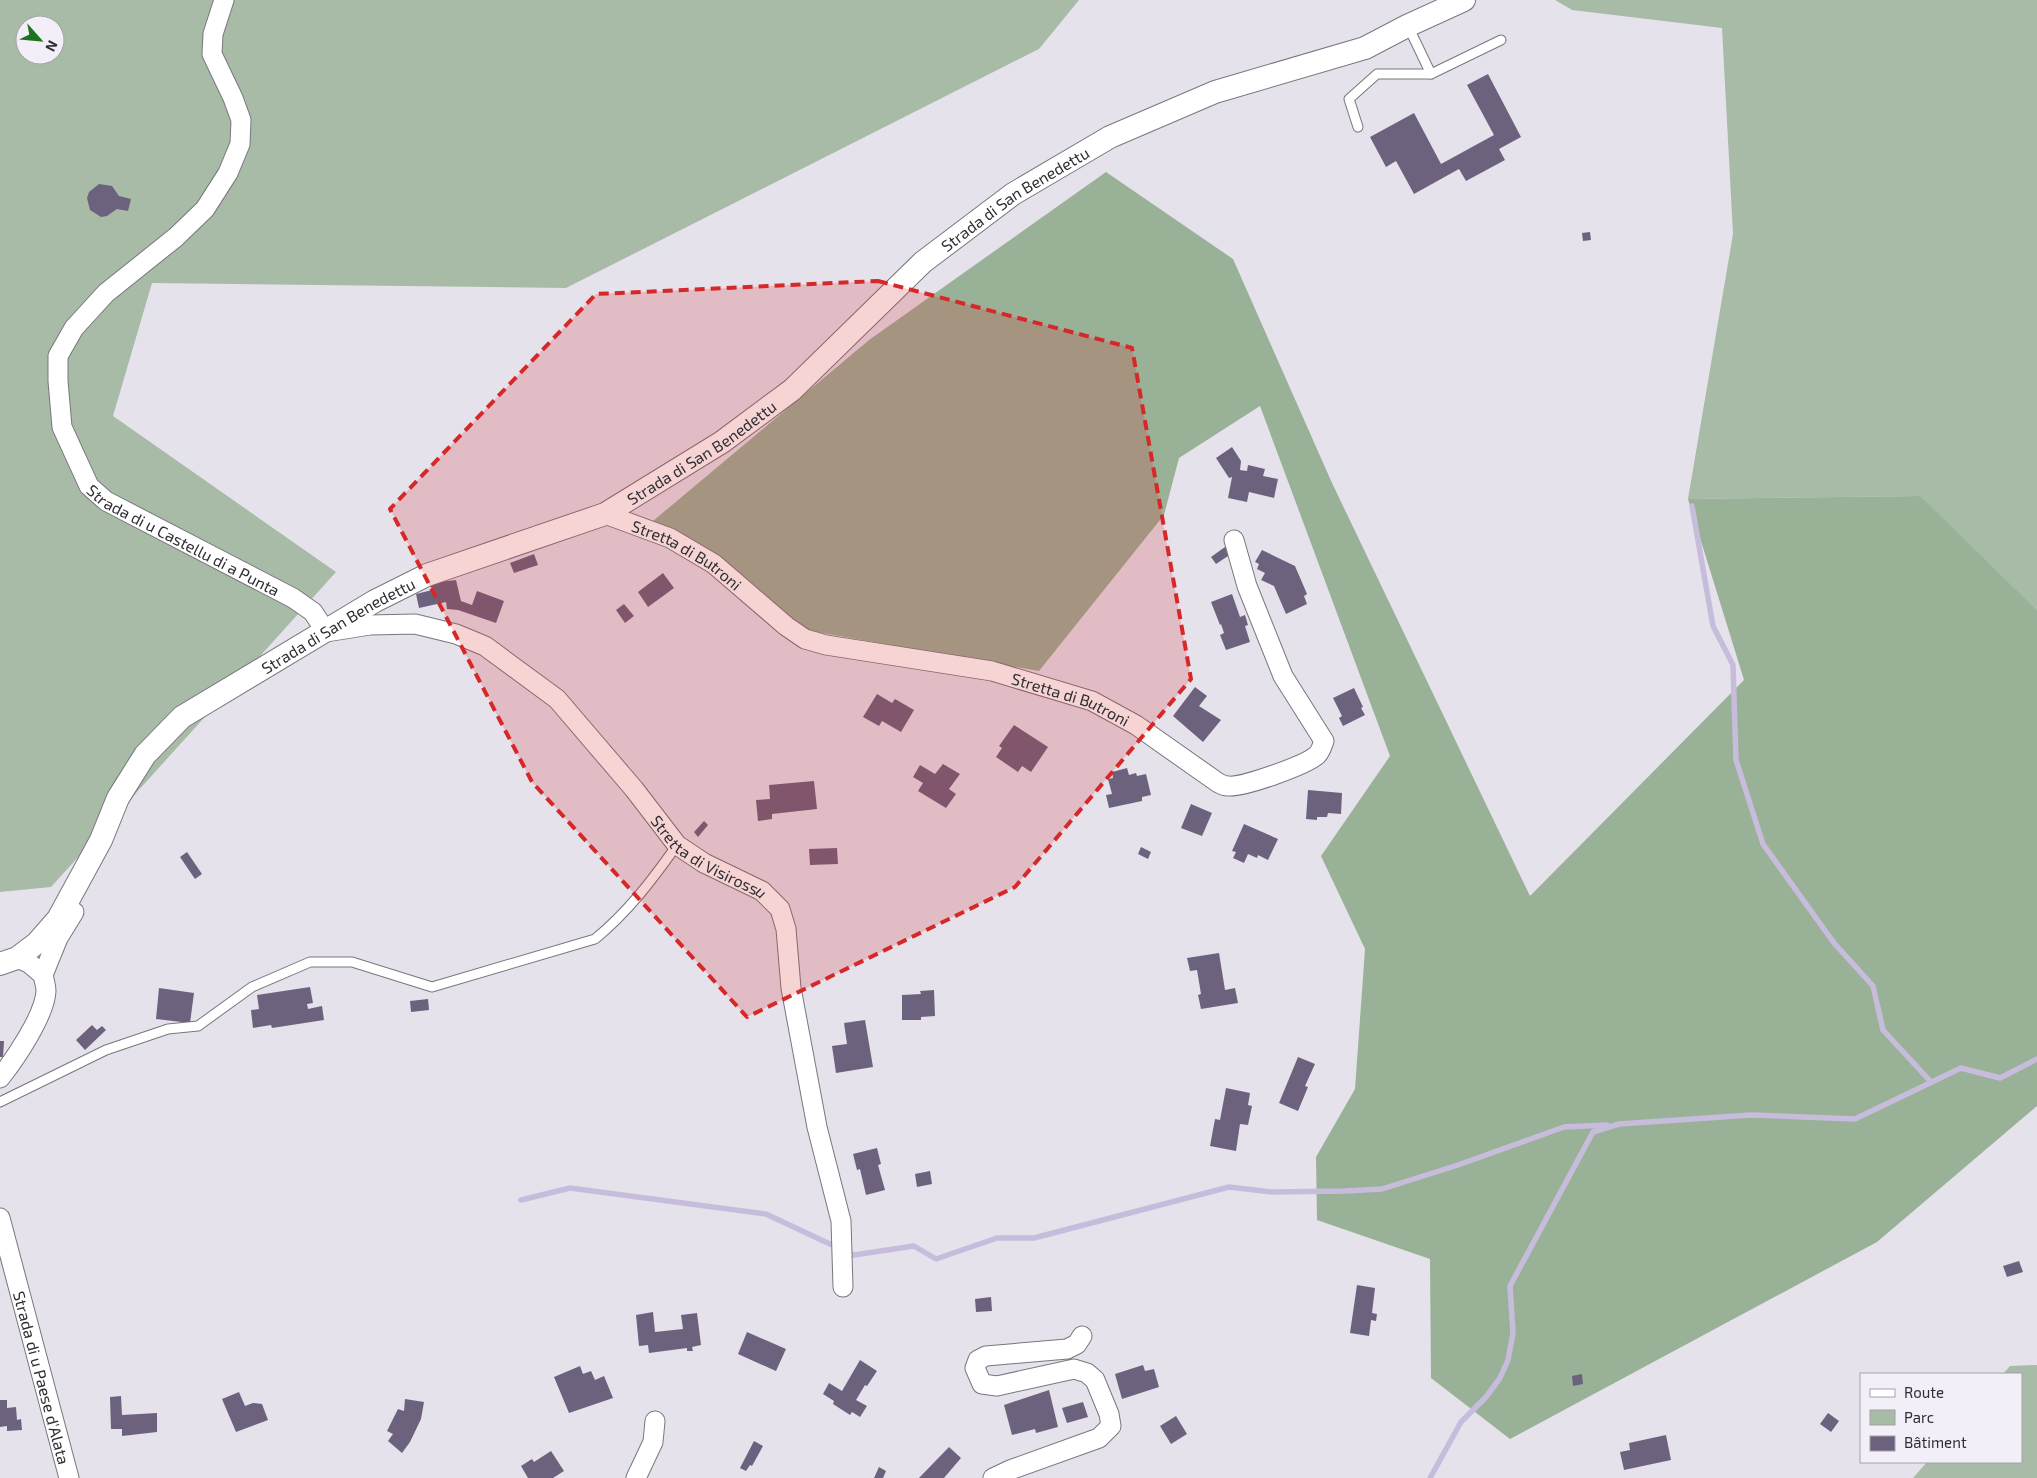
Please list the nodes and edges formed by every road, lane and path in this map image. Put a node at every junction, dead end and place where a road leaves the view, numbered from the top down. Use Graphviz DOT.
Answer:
graph roads {
  1 [pos="224,0"];
  2 [pos="1464,0"];
  3 [pos="1407,26"];
  4 [pos="1501,40"];
  5 [pos="1431,74"];
  6 [pos="1358,127"];
  7 [pos="605,514"];
  8 [pos="1234,540"];
  9 [pos="326,632"];
  10 [pos="677,845"];
  11 [pos="73,894"];
  12 [pos="8,961"];
  13 [pos="43,976"];
  14 [pos="0,1078"];
  15 [pos="0,1102"];
  16 [pos="0,1218"];
  17 [pos="842,1286"];
  18 [pos="1082,1336"];
  19 [pos="655,1421"];
  20 [pos="69,1478"];
  21 [pos="636,1478"];
  22 [pos="993,1478"];
  1 -- 9 [label="street, Strada di u Castellu di a Punta"];
  2 -- 3 [label="street, Strada di San Benedettu"];
  3 -- 5 [label="lane"];
  3 -- 7 [label="street, Strada di San Benedettu"];
  4 -- 5 [label="lane"];
  5 -- 6 [label="lane"];
  7 -- 8 [label="street, Stretta di Butroni"];
  7 -- 9 [label="street, Strada di San Benedettu"];
  9 -- 10 [label="street, Stretta di Visirossu"];
  9 -- 11 [label="street, Strada di San Benedettu"];
  10 -- 15 [label="lane"];
  10 -- 17 [label="street, Stretta di Visirossu"];
  11 -- 12 [label="street, Strada di San Benedettu"];
  11 -- 13 [label="street"];
  12 -- 13 [label="street"];
  13 -- 14 [label="street"];
  16 -- 20 [label="street, Strada di u Paese d'Alata"];
  18 -- 22 [label="street"];
  19 -- 21 [label="street"];
}
